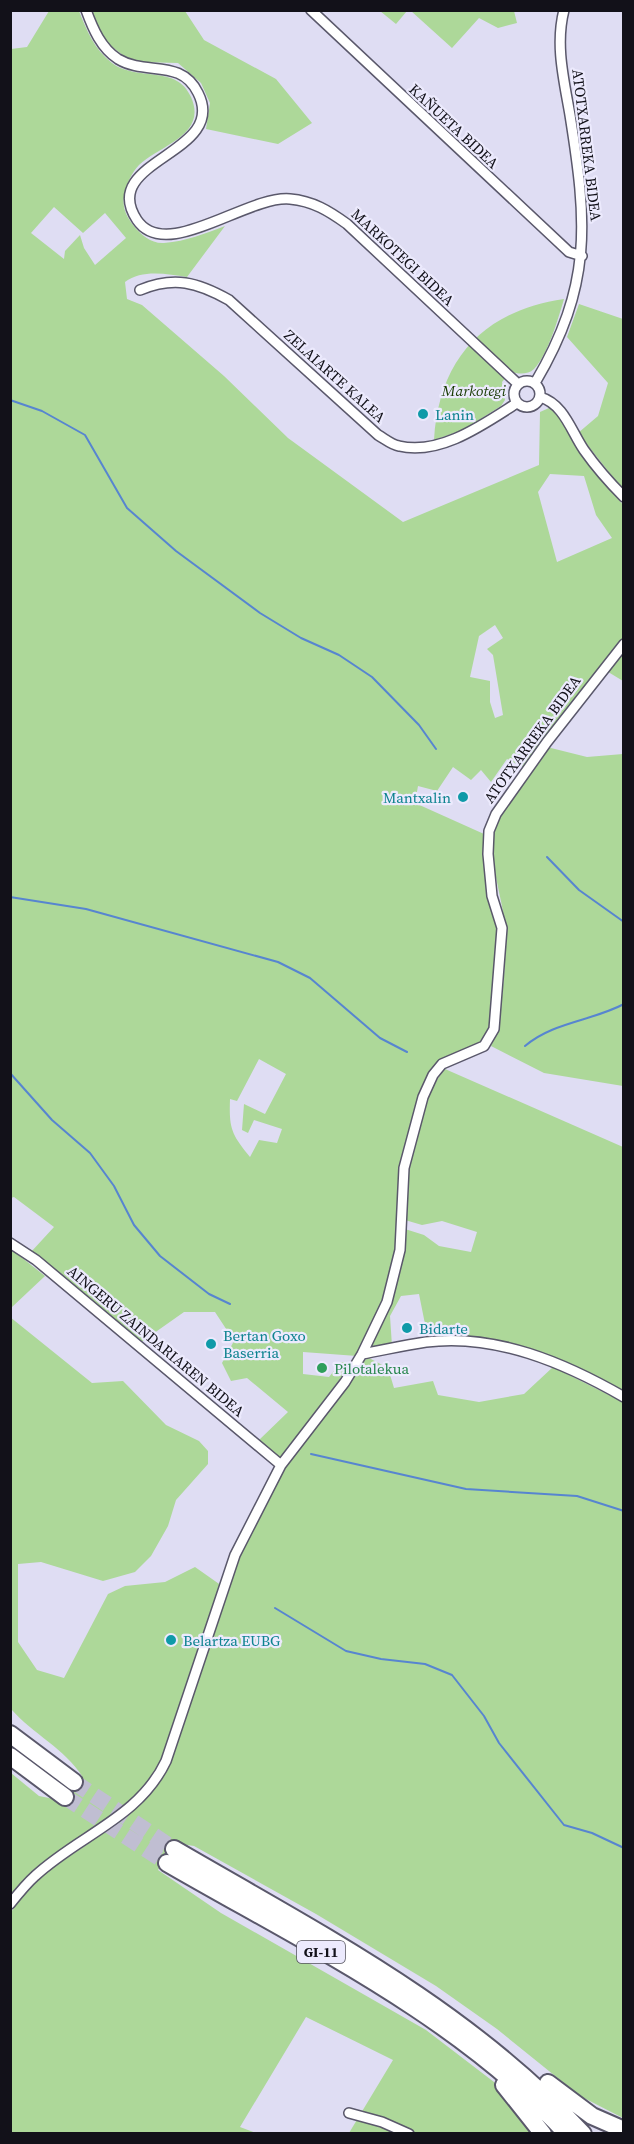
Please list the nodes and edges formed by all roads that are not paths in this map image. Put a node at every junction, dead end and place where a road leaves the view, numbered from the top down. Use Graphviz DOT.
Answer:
graph roads {
  1 [pos="86,10"];
  2 [pos="311,10"];
  3 [pos="564,10"];
  4 [pos="582,256"];
  5 [pos="140,290"];
  6 [pos="535,383"];
  7 [pos="518,384"];
  8 [pos="540,397"];
  9 [pos="517,404"];
  10 [pos="624,498"];
  11 [pos="624,644"];
  12 [pos="10,1243"];
  13 [pos="362,1354"];
  14 [pos="624,1397"];
  15 [pos="281,1465"];
  16 [pos="10,1734"];
  17 [pos="14,1758"];
  18 [pos="10,1904"];
  19 [pos="422,1996"];
  20 [pos="471,2049"];
  21 [pos="349,2113"];
  22 [pos="624,2130"];
  23 [pos="409,2133"];
  24 [pos="543,2133"];
  25 [pos="567,2133"];
  26 [pos="583,2133"];
  1 -- 7 [label="street, MARKOTEGI BIDEA"];
  2 -- 4 [label="street, KAÑUETA BIDEA"];
  3 -- 4 [label="street, ATOTXARREKA BIDEA"];
  4 -- 6 [label="street, ATOTXARREKA BIDEA"];
  5 -- 9 [label="street, ZELAIARTE KALEA"];
  6 -- 7 [label="street"];
  6 -- 8 [label="street"];
  7 -- 9 [label="street"];
  8 -- 9 [label="street"];
  8 -- 10 [label="street"];
  11 -- 13 [label="street, ATOTXARREKA BIDEA"];
  12 -- 15 [label="street, AINGERU ZAINDARIAREN BIDEA"];
  13 -- 14 [label="street"];
  13 -- 15 [label="street, ATOTXARREKA BIDEA"];
  15 -- 18 [label="street"];
  16 -- 17 [label="highway"];
  19 -- 20 [label="highway, GI-11"];
  19 -- 22 [label="highway"];
  19 -- 26 [label="highway, GI-11"];
  20 -- 24 [label="highway"];
  20 -- 25 [label="highway, GI-11"];
  21 -- 23 [label="street"];
}
